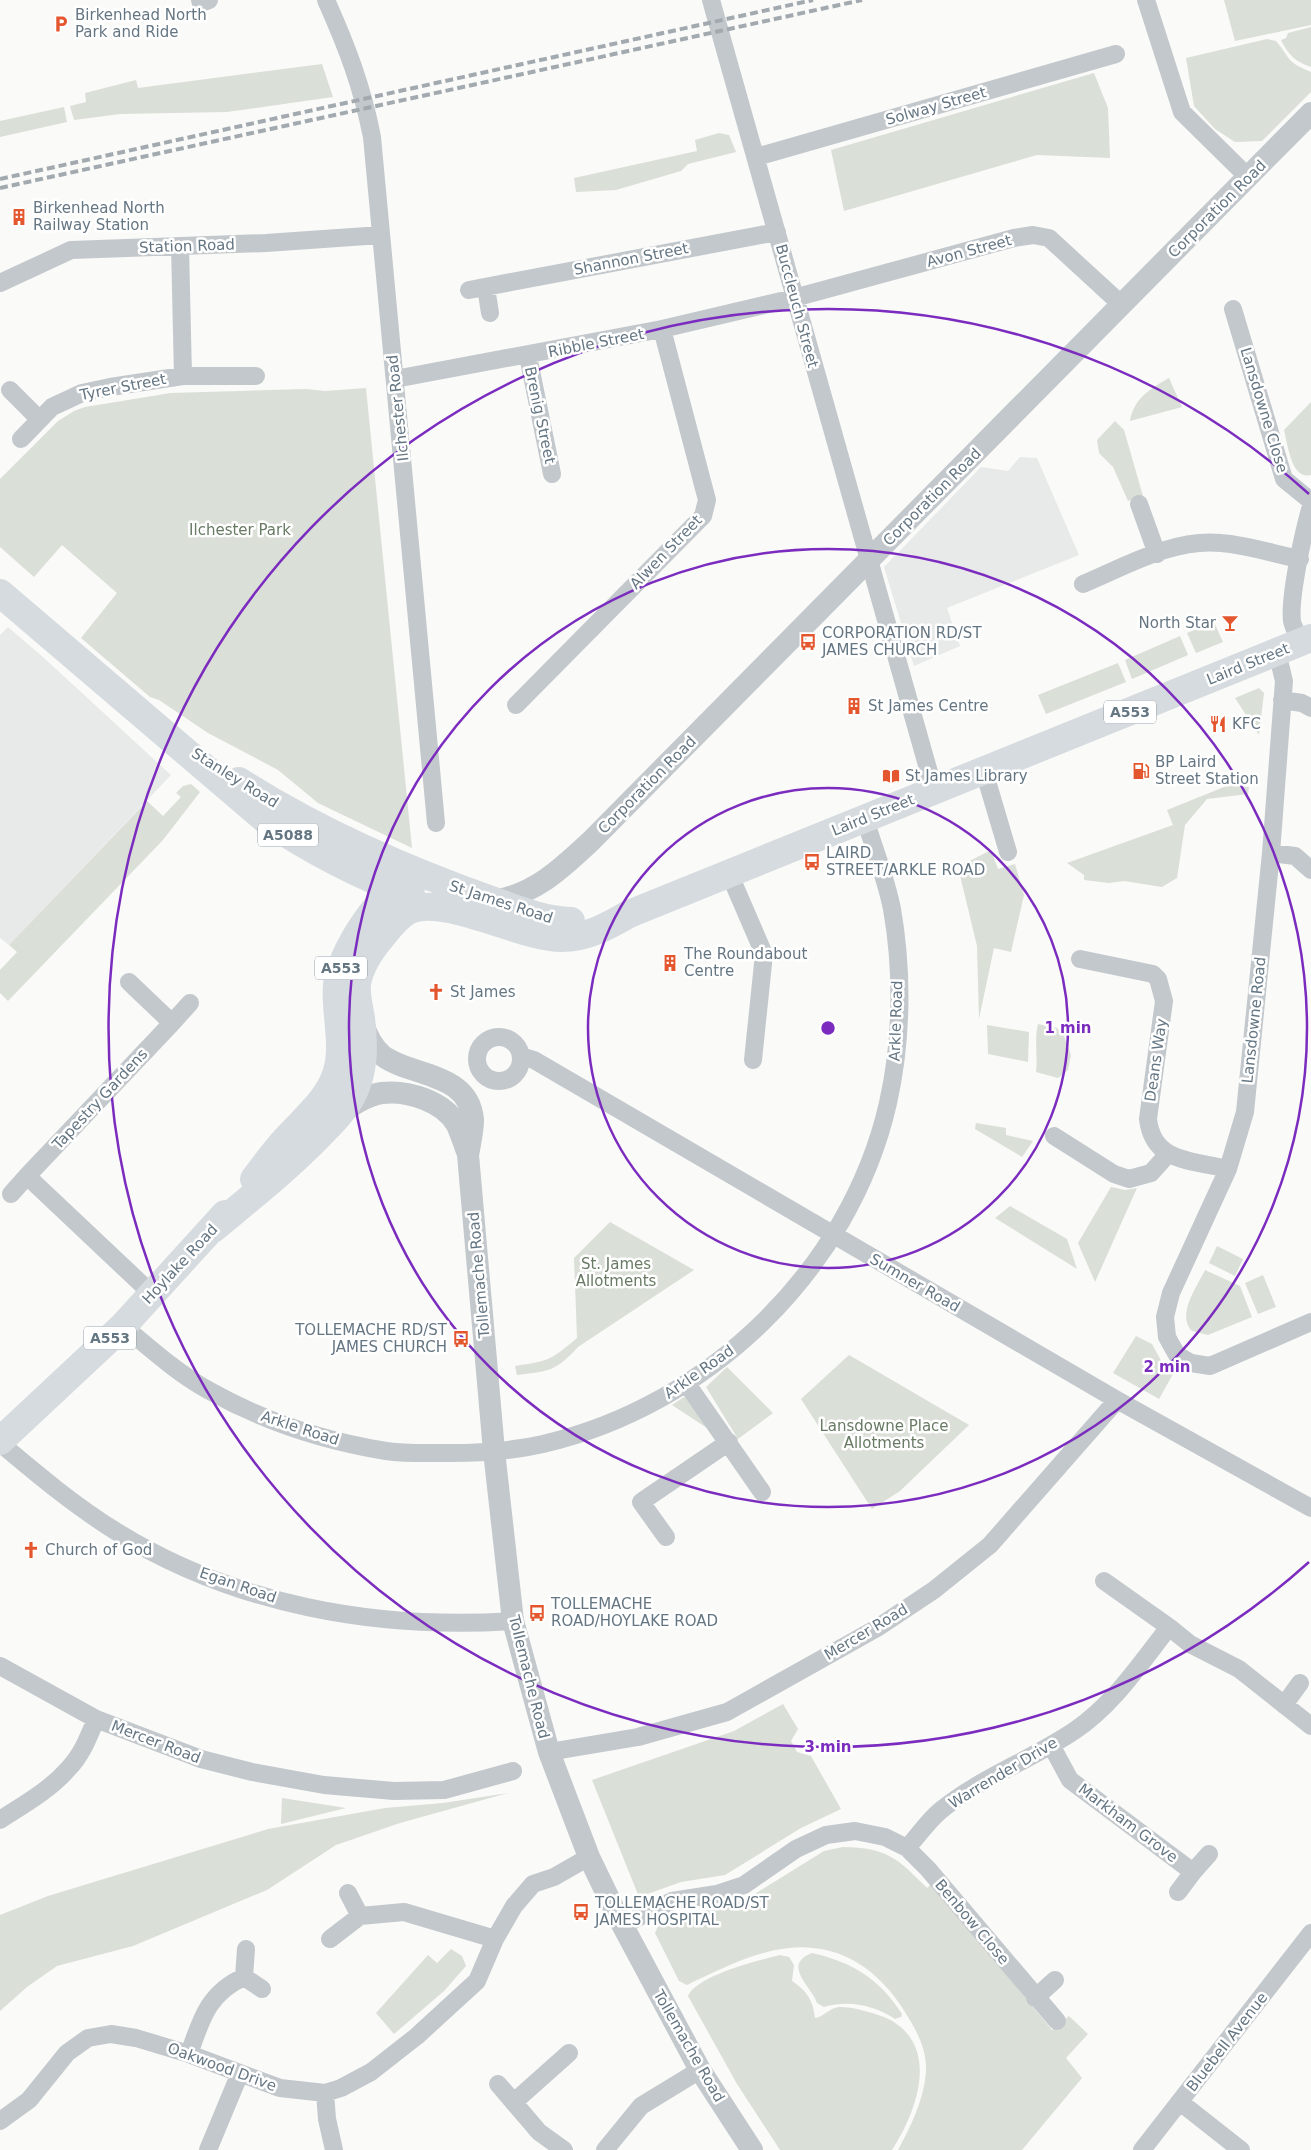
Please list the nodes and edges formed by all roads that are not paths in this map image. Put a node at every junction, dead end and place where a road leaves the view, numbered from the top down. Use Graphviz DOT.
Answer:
graph roads {
  1 [pos="200,0"];
  2 [pos="209,0"];
  3 [pos="326,0"];
  4 [pos="711,0"];
  5 [pos="1146,0"];
  6 [pos="1116,54"];
  7 [pos="1311,114"];
  8 [pos="756,157"];
  9 [pos="1248,177"];
  10 [pos="777,232"];
  11 [pos="380,235"];
  12 [pos="180,246"];
  13 [pos="0,283"];
  14 [pos="486,287"];
  15 [pos="469,290"];
  16 [pos="794,298"];
  17 [pos="1122,305"];
  18 [pos="1233,309"];
  19 [pos="490,313"];
  20 [pos="662,329"];
  21 [pos="528,356"];
  22 [pos="184,376"];
  23 [pos="256,376"];
  24 [pos="395,379"];
  25 [pos="10,390"];
  26 [pos="39,419"];
  27 [pos="21,439"];
  28 [pos="552,474"];
  29 [pos="1311,501"];
  30 [pos="1139,504"];
  31 [pos="1311,506"];
  32 [pos="1157,554"];
  33 [pos="1300,559"];
  34 [pos="869,561"];
  35 [pos="1083,584"];
  36 [pos="0,593"];
  37 [pos="1306,640"];
  38 [pos="1277,652"];
  39 [pos="1282,700"];
  40 [pos="516,705"];
  41 [pos="1311,708"];
  42 [pos="984,771"];
  43 [pos="934,790"];
  44 [pos="865,819"];
  45 [pos="436,823"];
  46 [pos="1008,852"];
  47 [pos="1271,853"];
  48 [pos="367,863"];
  49 [pos="1311,870"];
  50 [pos="729,873"];
  51 [pos="427,876"];
  52 [pos="550,878"];
  53 [pos="396,889"];
  54 [pos="494,901"];
  55 [pos="445,908"];
  56 [pos="629,914"];
  57 [pos="382,918"];
  58 [pos="561,921"];
  59 [pos="1080,959"];
  60 [pos="129,982"];
  61 [pos="190,1003"];
  62 [pos="361,1017"];
  63 [pos="172,1023"];
  64 [pos="521,1056"];
  65 [pos="754,1060"];
  66 [pos="396,1063"];
  67 [pos="353,1066"];
  68 [pos="382,1093"];
  69 [pos="333,1105"];
  70 [pos="1054,1136"];
  71 [pos="468,1154"];
  72 [pos="1167,1155"];
  73 [pos="1228,1169"];
  74 [pos="27,1176"];
  75 [pos="10,1194"];
  76 [pos="834,1236"];
  77 [pos="152,1294"];
  78 [pos="1311,1322"];
  79 [pos="123,1326"];
  80 [pos="687,1384"];
  81 [pos="1117,1400"];
  82 [pos="0,1442"];
  83 [pos="729,1442"];
  84 [pos="494,1451"];
  85 [pos="762,1492"];
  86 [pos="1311,1508"];
  87 [pos="666,1537"];
  88 [pos="1104,1581"];
  89 [pos="513,1621"];
  90 [pos="1169,1628"];
  91 [pos="0,1666"];
  92 [pos="1300,1683"];
  93 [pos="1284,1705"];
  94 [pos="96,1719"];
  95 [pos="1311,1726"];
  96 [pos="1051,1745"];
  97 [pos="549,1752"];
  98 [pos="513,1771"];
  99 [pos="0,1820"];
  100 [pos="907,1848"];
  101 [pos="1209,1854"];
  102 [pos="588,1857"];
  103 [pos="1193,1872"];
  104 [pos="1178,1892"];
  105 [pos="348,1893"];
  106 [pos="360,1916"];
  107 [pos="623,1925"];
  108 [pos="330,1939"];
  109 [pos="495,1939"];
  110 [pos="1308,1945"];
  111 [pos="246,1949"];
  112 [pos="244,1977"];
  113 [pos="1055,1980"];
  114 [pos="262,1989"];
  115 [pos="1035,1998"];
  116 [pos="1057,2021"];
  117 [pos="569,2053"];
  118 [pos="189,2054"];
  119 [pos="700,2070"];
  120 [pos="240,2073"];
  121 [pos="498,2084"];
  122 [pos="325,2094"];
  123 [pos="514,2102"];
  124 [pos="1180,2102"];
  125 [pos="0,2122"];
  126 [pos="208,2150"];
  127 [pos="334,2150"];
  128 [pos="564,2150"];
  129 [pos="605,2150"];
  130 [pos="752,2150"];
  131 [pos="1142,2150"];
  132 [pos="1241,2150"];
  1 -- 2 [label="street"];
  3 -- 11 [label="street, Ilchester Road"];
  4 -- 8 [label="street, Buccleuch Street"];
  5 -- 9 [label="street"];
  6 -- 8 [label="street, Solway Street"];
  7 -- 9 [label="street, Corporation Road"];
  8 -- 10 [label="street, Buccleuch Street"];
  9 -- 17 [label="street, Corporation Road"];
  10 -- 14 [label="street, Shannon Street"];
  10 -- 16 [label="street, Buccleuch Street"];
  11 -- 12 [label="street, Station Road"];
  11 -- 24 [label="street, Ilchester Road"];
  12 -- 13 [label="street, Station Road"];
  12 -- 22 [label="street, Tyrer Street"];
  14 -- 15 [label="street, Shannon Street"];
  14 -- 19 [label="street"];
  16 -- 17 [label="street, Avon Street"];
  16 -- 20 [label="street, Ribble Street"];
  16 -- 34 [label="street, Buccleuch Street"];
  17 -- 34 [label="street, Corporation Road"];
  18 -- 29 [label="street, Lansdowne Close"];
  20 -- 21 [label="street, Ribble Street"];
  20 -- 40 [label="street, Alwen Street"];
  21 -- 24 [label="street, Ribble Street"];
  21 -- 28 [label="street, Brenig Street"];
  22 -- 23 [label="street, Tyrer Street"];
  22 -- 26 [label="street, Tyrer Street"];
  24 -- 45 [label="street, Ilchester Road"];
  25 -- 26 [label="street"];
  26 -- 27 [label="street, Tyrer Street"];
  30 -- 32 [label="street"];
  31 -- 33 [label="street"];
  32 -- 33 [label="street"];
  32 -- 35 [label="street"];
  33 -- 37 [label="street"];
  34 -- 43 [label="street, Buccleuch Street"];
  34 -- 52 [label="street, Corporation Road"];
  36 -- 48 [label="main road, Stanley Road / A5088"];
  37 -- 38 [label="main road, Laird Street / A553"];
  38 -- 39 [label="street, Lansdowne Road"];
  38 -- 42 [label="main road, Laird Street / A553"];
  39 -- 41 [label="street"];
  39 -- 47 [label="street, Lansdowne Road"];
  42 -- 43 [label="main road, Laird Street / A553"];
  42 -- 46 [label="street"];
  43 -- 44 [label="main road, Laird Street / A553"];
  44 -- 50 [label="main road, Laird Street / A553"];
  44 -- 76 [label="street, Arkle Road"];
  47 -- 49 [label="street"];
  47 -- 73 [label="street, Lansdowne Road"];
  48 -- 51 [label="main road, Stanley Road / A5088"];
  48 -- 53 [label="main road, Stanley Road / A5088"];
  48 -- 57 [label="main road, Stanley Road / A5088"];
  50 -- 56 [label="main road, Laird Street / A553"];
  50 -- 65 [label="street"];
  51 -- 53 [label="main road, St James Road / A553"];
  51 -- 54 [label="main road, St James Road / A553"];
  52 -- 54 [label="street, Corporation Road"];
  52 -- 58 [label="street"];
  53 -- 55 [label="main road, Stanley Road / A5088"];
  53 -- 57 [label="main road, St James Road / A553"];
  54 -- 58 [label="main road, St James Road / A553"];
  55 -- 56 [label="main road, St James Road / A553"];
  55 -- 57 [label="main road, St James Road / A553"];
  56 -- 58 [label="main road, St James Road / A553"];
  57 -- 62 [label="main road, St James Road / A553"];
  57 -- 67 [label="main road, St James Road / A553"];
  59 -- 72 [label="street, Deans Way"];
  60 -- 63 [label="street"];
  61 -- 63 [label="street, Tapestry Gardens"];
  62 -- 66 [label="street, Tollemache Road"];
  62 -- 67 [label="main road, St James Road / A553"];
  63 -- 74 [label="street, Tapestry Gardens"];
  64 -- 76 [label="street, Sumner Road"];
  66 -- 67 [label="street, Tollemache Road"];
  66 -- 71 [label="street, Tollemache Road"];
  67 -- 68 [label="street, Tollemache Road"];
  67 -- 69 [label="main road, St James Road / A553"];
  67 -- 69 [label="main road, St James Road / A553"];
  68 -- 69 [label="street, Tollemache Road"];
  68 -- 71 [label="street, Tollemache Road"];
  69 -- 77 [label="main road, Hoylake Road / A553"];
  70 -- 72 [label="street"];
  71 -- 84 [label="street, Tollemache Road"];
  72 -- 73 [label="street"];
  73 -- 78 [label="street, Lansdowne Road"];
  74 -- 75 [label="street, Tapestry Gardens"];
  74 -- 77 [label="street"];
  76 -- 80 [label="street, Arkle Road"];
  76 -- 81 [label="street, Sumner Road"];
  77 -- 79 [label="main road, Hoylake Road / A553"];
  79 -- 82 [label="main road, Hoylake Road / A553"];
  79 -- 84 [label="street, Arkle Road"];
  80 -- 83 [label="street"];
  80 -- 84 [label="street, Arkle Road"];
  81 -- 86 [label="street, Sumner Road"];
  81 -- 97 [label="street, Mercer Road"];
  82 -- 89 [label="street, Egan Road"];
  83 -- 85 [label="street"];
  83 -- 87 [label="street"];
  84 -- 89 [label="street, Tollemache Road"];
  88 -- 90 [label="street"];
  89 -- 97 [label="street, Tollemache Road"];
  90 -- 93 [label="street"];
  90 -- 96 [label="street, Warrender Drive"];
  91 -- 94 [label="street, Mercer Road"];
  92 -- 93 [label="street"];
  93 -- 95 [label="street"];
  94 -- 98 [label="street, Mercer Road"];
  94 -- 99 [label="street"];
  96 -- 100 [label="street, Warrender Drive"];
  96 -- 103 [label="street, Markham Grove"];
  97 -- 102 [label="street, Tollemache Road"];
  100 -- 107 [label="street"];
  100 -- 115 [label="street, Benbow Close"];
  101 -- 103 [label="street, Markham Grove"];
  102 -- 107 [label="street, Tollemache Road"];
  102 -- 109 [label="street, Oakwood Drive"];
  103 -- 104 [label="street, Markham Grove"];
  105 -- 106 [label="street"];
  106 -- 108 [label="street"];
  106 -- 109 [label="street"];
  107 -- 119 [label="street, Tollemache Road"];
  109 -- 122 [label="street, Oakwood Drive"];
  110 -- 124 [label="street, Bluebell Avenue"];
  111 -- 112 [label="street"];
  112 -- 114 [label="street"];
  112 -- 118 [label="street"];
  113 -- 115 [label="street"];
  115 -- 116 [label="street, Benbow Close"];
  117 -- 123 [label="street"];
  118 -- 120 [label="street, Oakwood Drive"];
  118 -- 125 [label="street, Oakwood Drive"];
  119 -- 129 [label="street"];
  119 -- 130 [label="street, Tollemache Road"];
  120 -- 122 [label="street, Oakwood Drive"];
  120 -- 126 [label="street"];
  121 -- 123 [label="street"];
  122 -- 127 [label="street"];
  123 -- 128 [label="street"];
  124 -- 131 [label="street, Bluebell Avenue"];
  124 -- 132 [label="street"];
}
